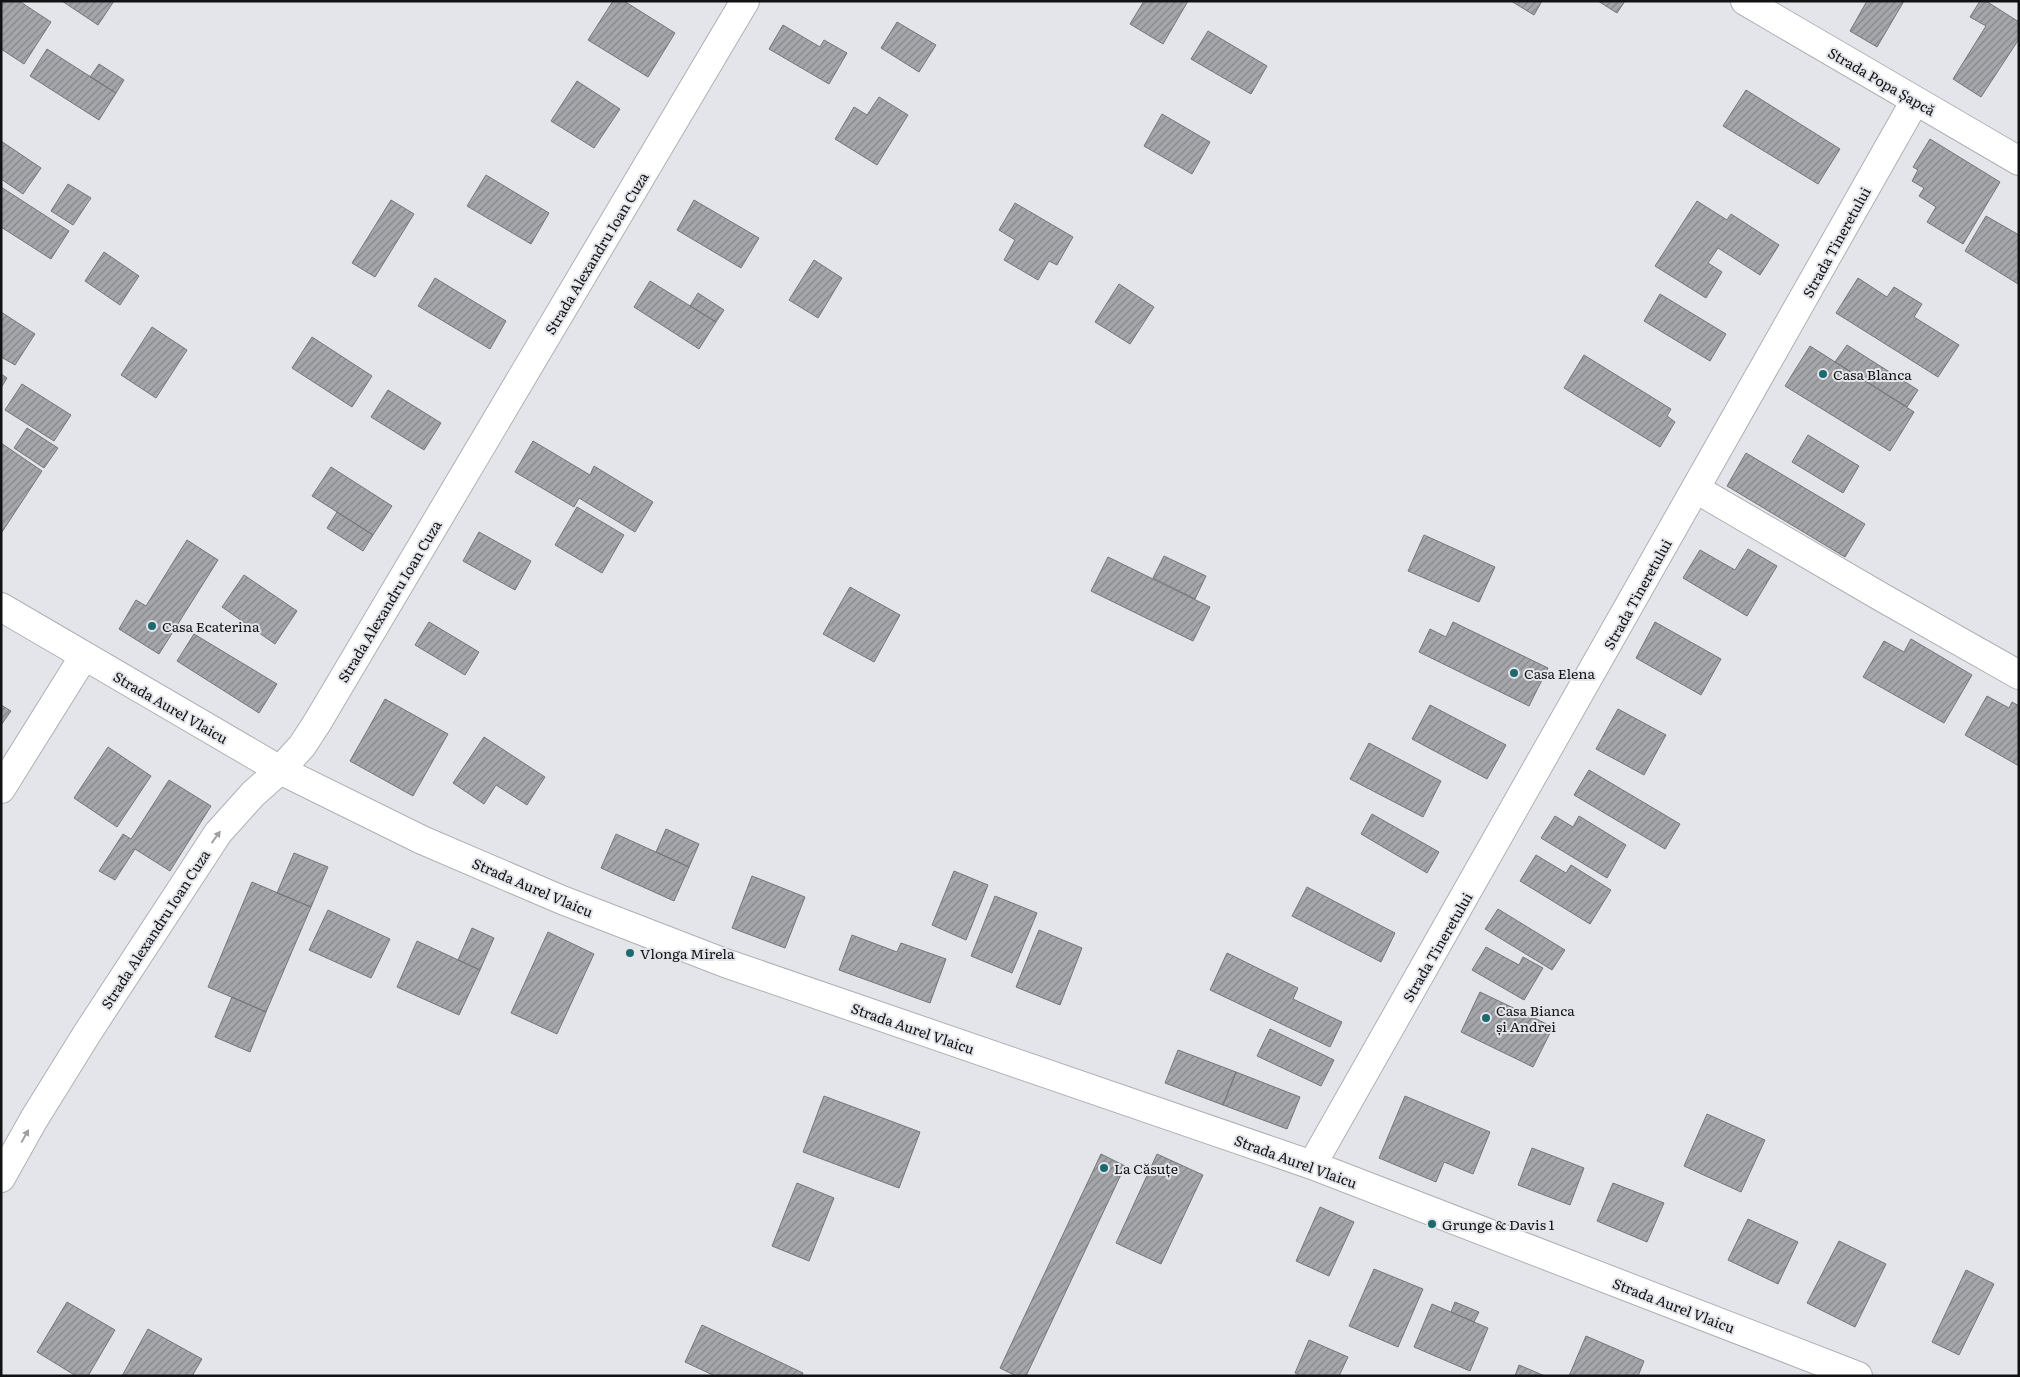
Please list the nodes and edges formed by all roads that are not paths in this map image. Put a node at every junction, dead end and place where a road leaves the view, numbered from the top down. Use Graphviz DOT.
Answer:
graph roads {
  1 [pos="745,1"];
  2 [pos="1745,1"];
  3 [pos="1916,101"];
  4 [pos="2019,161"];
  5 [pos="1696,489"];
  6 [pos="1,607"];
  7 [pos="84,656"];
  8 [pos="2019,675"];
  9 [pos="280,770"];
  10 [pos="1,789"];
  11 [pos="1312,1165"];
  12 [pos="1,1178"];
  13 [pos="1858,1376"];
  1 -- 9 [label="street, Strada Alexandru Ioan Cuza"];
  2 -- 3 [label="street, Strada Popa Șapcă"];
  3 -- 4 [label="street, Strada Popa Șapcă"];
  3 -- 5 [label="street, Strada Tineretului"];
  5 -- 8 [label="street"];
  5 -- 11 [label="street, Strada Tineretului"];
  6 -- 7 [label="street, Strada Aurel Vlaicu"];
  7 -- 9 [label="street, Strada Aurel Vlaicu"];
  7 -- 10 [label="street"];
  9 -- 11 [label="street, Strada Aurel Vlaicu"];
  12 -- 9 [label="street, Strada Alexandru Ioan Cuza, one-way"];
  11 -- 13 [label="street, Strada Aurel Vlaicu"];
}
